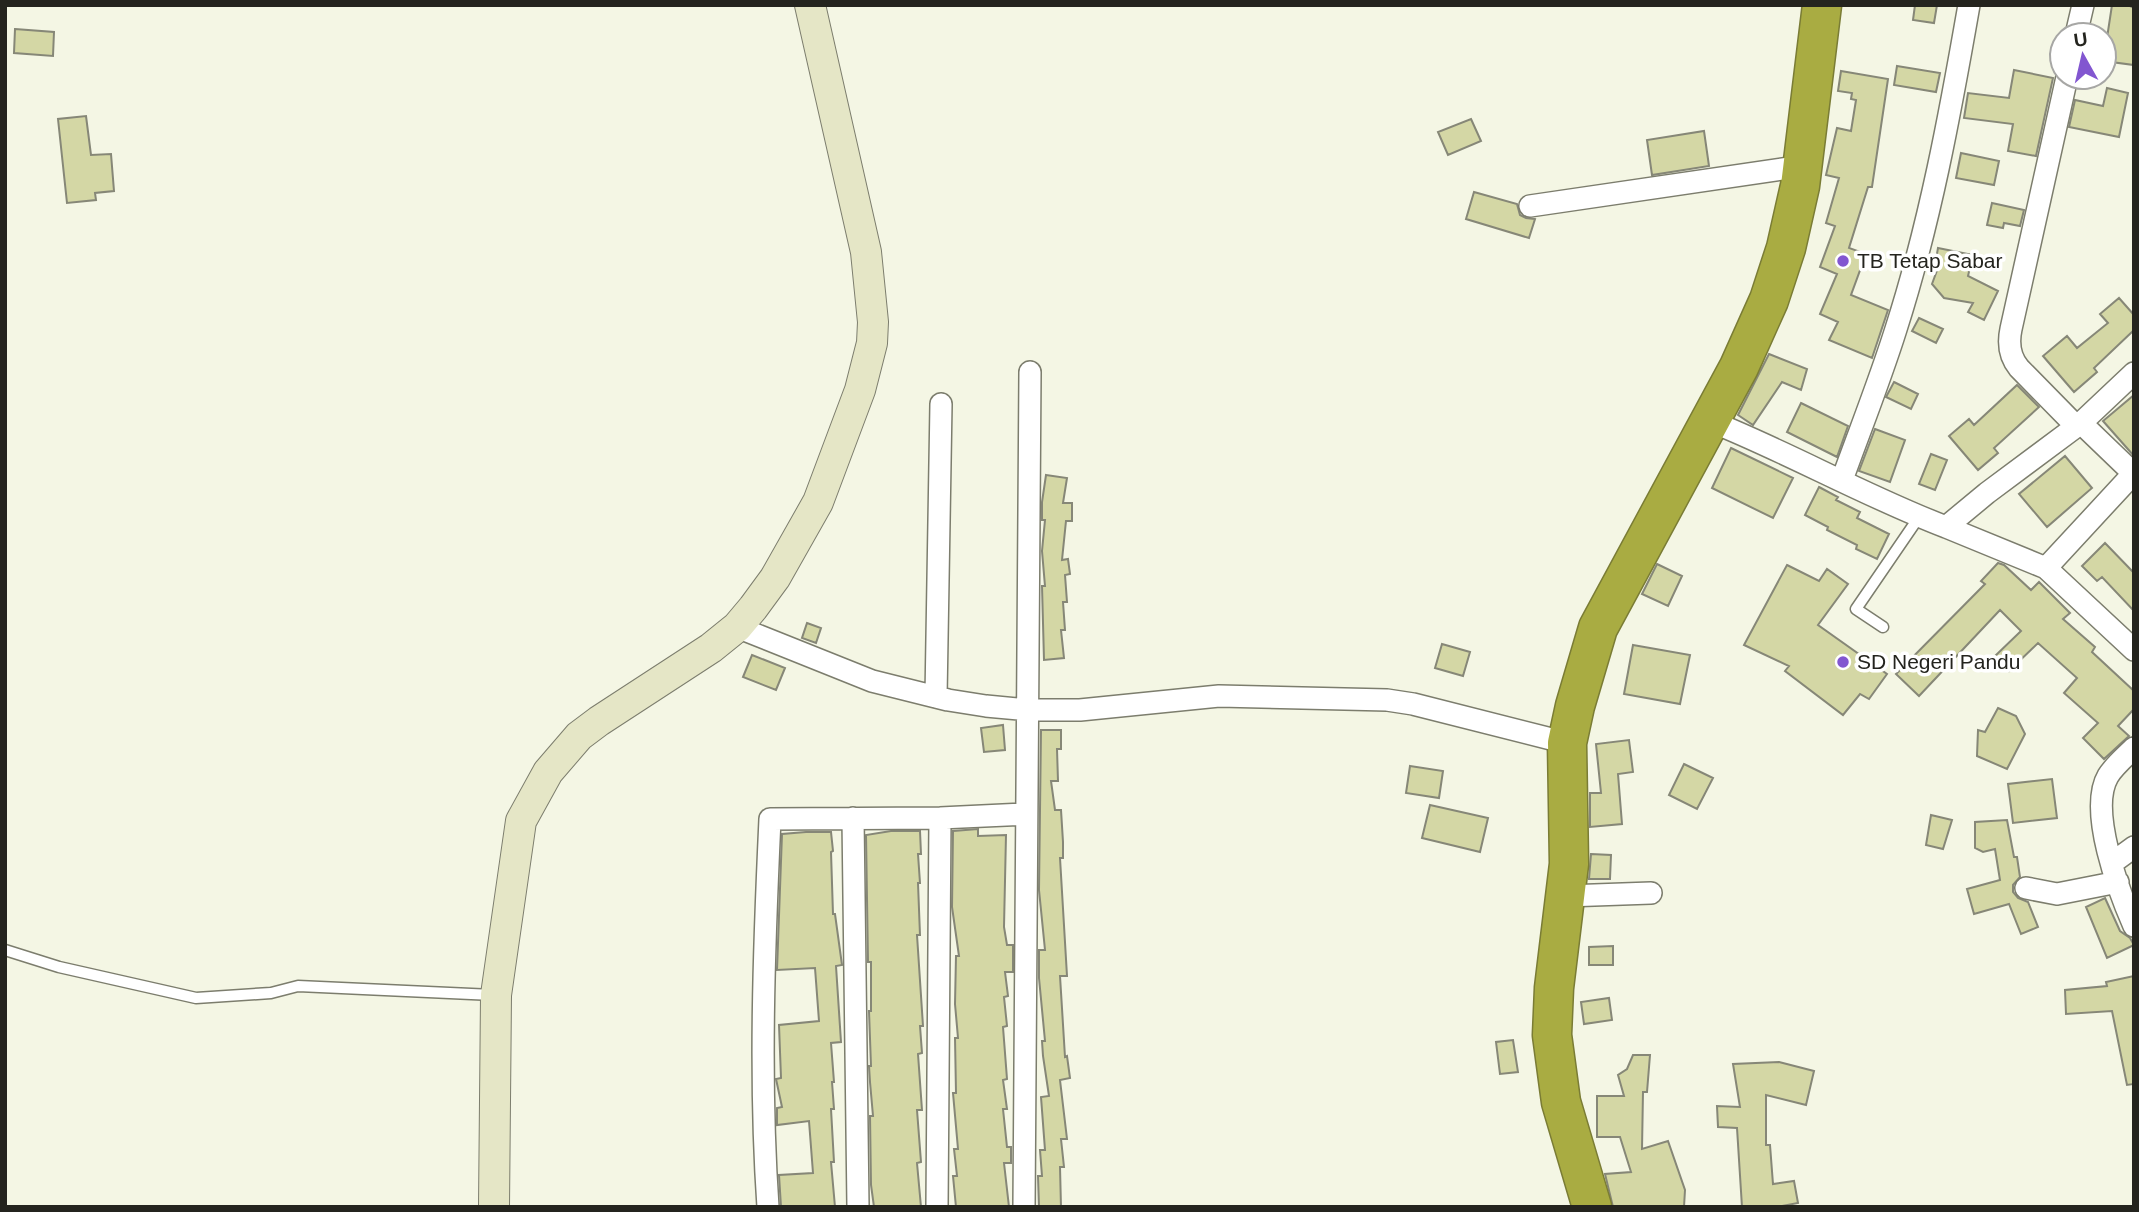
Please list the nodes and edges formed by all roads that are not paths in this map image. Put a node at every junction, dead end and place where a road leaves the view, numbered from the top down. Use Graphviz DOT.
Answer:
graph roads {
  1 [pos="810,5"];
  2 [pos="1822,5"];
  3 [pos="1969,5"];
  4 [pos="2064,91"];
  5 [pos="1802,166"];
  6 [pos="1530,206"];
  7 [pos="1030,372"];
  8 [pos="2134,373"];
  9 [pos="941,404"];
  10 [pos="1710,421"];
  11 [pos="2078,424"];
  12 [pos="2134,474"];
  13 [pos="1842,480"];
  14 [pos="1919,517"];
  15 [pos="1946,527"];
  16 [pos="2046,568"];
  17 [pos="1883,626"];
  18 [pos="737,627"];
  19 [pos="2134,650"];
  20 [pos="936,697"];
  21 [pos="1029,710"];
  22 [pos="1567,743"];
  23 [pos="2134,748"];
  24 [pos="1026,814"];
  25 [pos="853,818"];
  26 [pos="940,818"];
  27 [pos="2134,847"];
  28 [pos="2115,872"];
  29 [pos="2026,888"];
  30 [pos="1651,893"];
  31 [pos="1566,896"];
  32 [pos="2134,926"];
  33 [pos="5,950"];
  34 [pos="496,995"];
  35 [pos="494,1207"];
  36 [pos="768,1207"];
  37 [pos="858,1207"];
  38 [pos="937,1207"];
  39 [pos="1024,1207"];
  40 [pos="1592,1207"];
  1 -- 18 [label="main road"];
  2 -- 5 [label="highway"];
  3 -- 13 [label="street"];
  4 -- 11 [label="street"];
  5 -- 6 [label="street"];
  5 -- 10 [label="highway"];
  7 -- 21 [label="street"];
  8 -- 11 [label="street"];
  9 -- 20 [label="street"];
  10 -- 13 [label="street"];
  10 -- 22 [label="highway"];
  11 -- 12 [label="street"];
  11 -- 15 [label="street"];
  12 -- 16 [label="street"];
  13 -- 14 [label="street"];
  14 -- 15 [label="street"];
  14 -- 17 [label="lane"];
  15 -- 16 [label="street"];
  16 -- 19 [label="street"];
  18 -- 20 [label="street"];
  18 -- 34 [label="main road"];
  20 -- 21 [label="street"];
  21 -- 22 [label="street"];
  21 -- 24 [label="street"];
  22 -- 31 [label="highway"];
  23 -- 28 [label="street"];
  24 -- 26 [label="street"];
  24 -- 39 [label="street"];
  25 -- 26 [label="street"];
  25 -- 36 [label="street"];
  25 -- 37 [label="street"];
  26 -- 38 [label="street"];
  27 -- 28 [label="street"];
  28 -- 29 [label="street"];
  28 -- 32 [label="street"];
  30 -- 31 [label="street"];
  31 -- 40 [label="highway"];
  33 -- 34 [label="lane"];
  34 -- 35 [label="main road"];
}
